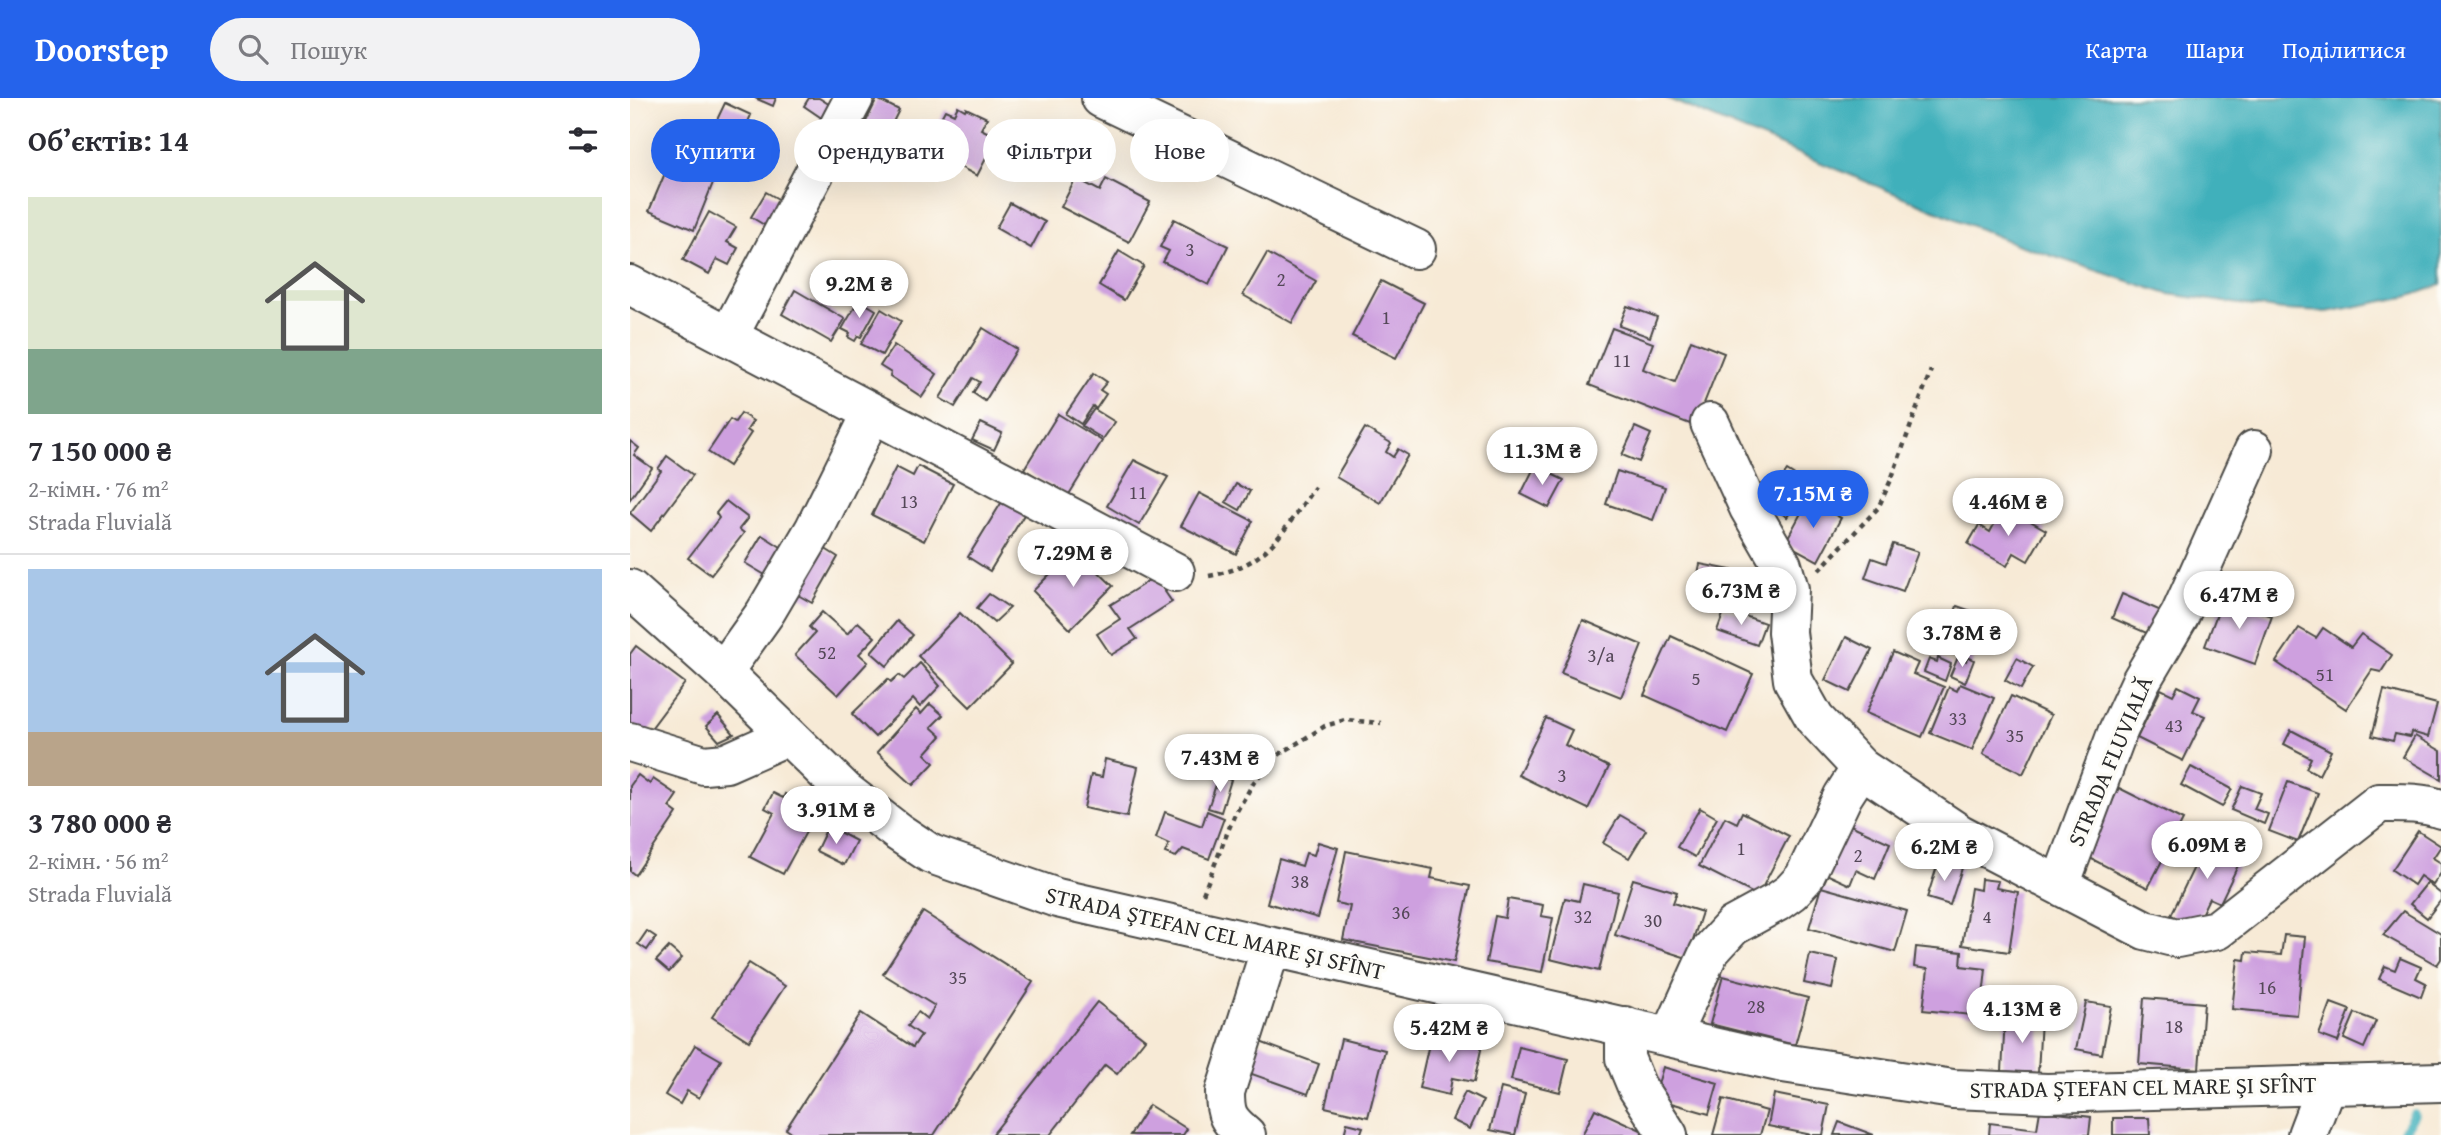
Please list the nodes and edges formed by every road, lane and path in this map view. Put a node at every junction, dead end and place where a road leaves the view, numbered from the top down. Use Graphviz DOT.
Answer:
graph roads {
  1 [pos="854,98"];
  2 [pos="1101,98"];
  3 [pos="1416,249"];
  4 [pos="630,285"];
  5 [pos="728,337"];
  6 [pos="1931,370"];
  7 [pos="872,414"];
  8 [pos="1710,423"];
  9 [pos="2254,450"];
  10 [pos="1315,487"];
  11 [pos="1174,572"];
  12 [pos="630,589"];
  13 [pos="1789,589"];
  14 [pos="723,672"];
  15 [pos="1381,723"];
  16 [pos="787,736"];
  17 [pos="630,742"];
  18 [pos="1861,768"];
  19 [pos="2441,809"];
  20 [pos="2060,885"];
  21 [pos="1190,930"];
  22 [pos="1271,947"];
  23 [pos="1625,1026"];
  24 [pos="1671,1036"];
  25 [pos="2441,1082"];
  26 [pos="2326,1085"];
  27 [pos="1225,1092"];
  28 [pos="1205,1135"];
  29 [pos="1246,1135"];
  30 [pos="1668,1135"];
  31 [pos="2307,1135"];
  1 -- 5 [label="street"];
  2 -- 3 [label="street"];
  4 -- 5 [label="street"];
  5 -- 7 [label="street"];
  6 -- 13 [label="path"];
  7 -- 11 [label="street"];
  7 -- 14 [label="street"];
  8 -- 13 [label="street"];
  9 -- 20 [label="street, STRADA FLUVIALĂ"];
  10 -- 11 [label="path"];
  12 -- 14 [label="street, STRADA ŞTEFAN CEL MARE ŞI SFÎNT"];
  13 -- 18 [label="street"];
  14 -- 16 [label="street, STRADA ŞTEFAN CEL MARE ŞI SFÎNT"];
  15 -- 21 [label="path"];
  16 -- 17 [label="street"];
  16 -- 21 [label="street, STRADA ŞTEFAN CEL MARE ŞI SFÎNT"];
  18 -- 20 [label="street"];
  18 -- 24 [label="street"];
  19 -- 20 [label="street"];
  21 -- 22 [label="street, STRADA ŞTEFAN CEL MARE ŞI SFÎNT"];
  22 -- 23 [label="street, STRADA ŞTEFAN CEL MARE ŞI SFÎNT"];
  22 -- 27 [label="street"];
  23 -- 24 [label="street, STRADA ŞTEFAN CEL MARE ŞI SFÎNT"];
  23 -- 30 [label="street"];
  24 -- 26 [label="street, STRADA ŞTEFAN CEL MARE ŞI SFÎNT"];
  25 -- 26 [label="street, STRADA ŞTEFAN CEL MARE ŞI SFÎNT"];
  26 -- 31 [label="street"];
  27 -- 28 [label="street"];
  27 -- 29 [label="street"];
}
